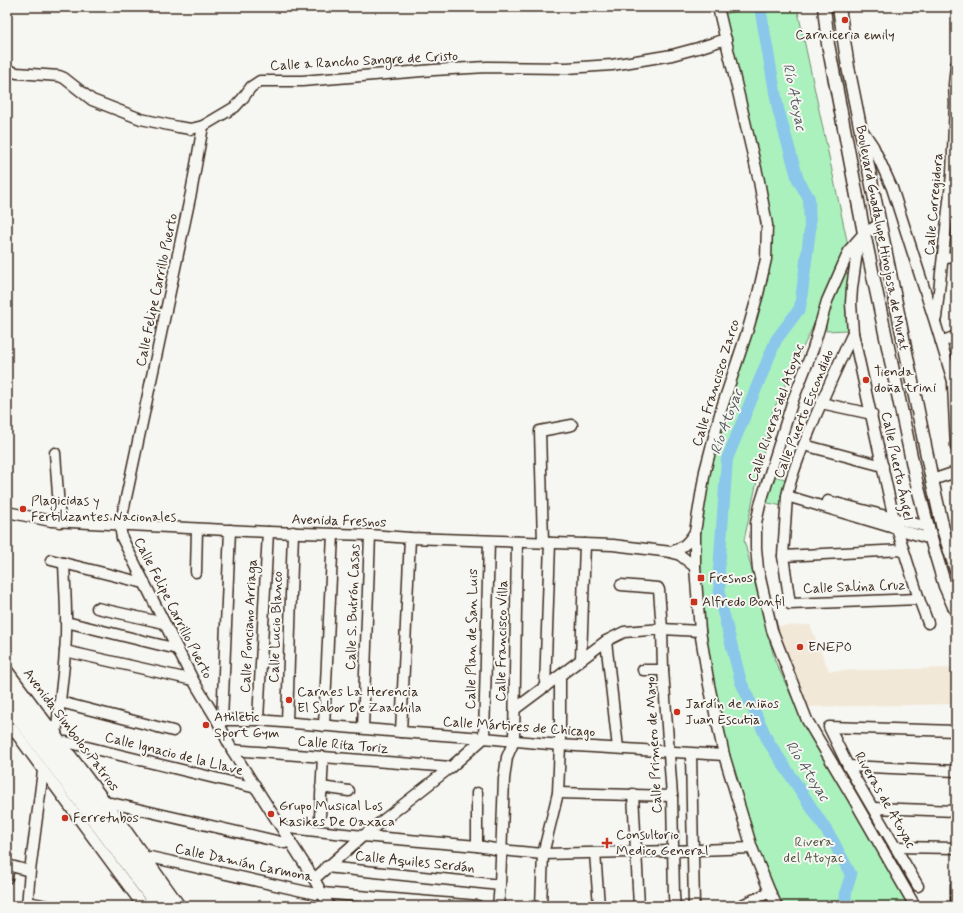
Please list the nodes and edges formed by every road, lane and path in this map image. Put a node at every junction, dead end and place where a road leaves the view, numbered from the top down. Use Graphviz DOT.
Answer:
graph roads {
  1 [pos="718,7"];
  2 [pos="824,7"];
  3 [pos="839,7"];
  4 [pos="726,39"];
  5 [pos="956,65"];
  6 [pos="7,70"];
  7 [pos="955,104"];
  8 [pos="203,126"];
  9 [pos="861,128"];
  10 [pos="954,174"];
  11 [pos="880,224"];
  12 [pos="861,237"];
  13 [pos="956,256"];
  14 [pos="943,259"];
  15 [pos="935,322"];
  16 [pos="853,333"];
  17 [pos="956,336"];
  18 [pos="941,342"];
  19 [pos="955,386"];
  20 [pos="821,403"];
  21 [pos="872,414"];
  22 [pos="572,425"];
  23 [pos="804,445"];
  24 [pos="956,447"];
  25 [pos="55,453"];
  26 [pos="883,466"];
  27 [pos="956,472"];
  28 [pos="932,480"];
  29 [pos="787,493"];
  30 [pos="7,512"];
  31 [pos="894,519"];
  32 [pos="60,522"];
  33 [pos="120,526"];
  34 [pos="197,528"];
  35 [pos="897,529"];
  36 [pos="230,530"];
  37 [pos="268,532"];
  38 [pos="293,532"];
  39 [pos="695,532"];
  40 [pos="929,533"];
  41 [pos="333,534"];
  42 [pos="370,535"];
  43 [pos="410,538"];
  44 [pos="489,541"];
  45 [pos="518,542"];
  46 [pos="547,542"];
  47 [pos="585,544"];
  48 [pos="903,550"];
  49 [pos="671,552"];
  50 [pos="783,556"];
  51 [pos="51,560"];
  52 [pos="64,563"];
  53 [pos="695,567"];
  54 [pos="956,570"];
  55 [pos="196,572"];
  56 [pos="144,583"];
  57 [pos="621,585"];
  58 [pos="918,599"];
  59 [pos="790,604"];
  60 [pos="97,608"];
  61 [pos="956,611"];
  62 [pos="66,622"];
  63 [pos="164,623"];
  64 [pos="928,623"];
  65 [pos="662,629"];
  66 [pos="700,631"];
  67 [pos="606,641"];
  68 [pos="177,649"];
  69 [pos="65,651"];
  70 [pos="580,660"];
  71 [pos="7,670"];
  72 [pos="642,670"];
  73 [pos="663,670"];
  74 [pos="560,676"];
  75 [pos="193,680"];
  76 [pos="7,685"];
  77 [pos="545,687"];
  78 [pos="60,702"];
  79 [pos="7,703"];
  80 [pos="515,710"];
  81 [pos="220,720"];
  82 [pos="258,720"];
  83 [pos="7,721"];
  84 [pos="287,722"];
  85 [pos="324,726"];
  86 [pos="363,728"];
  87 [pos="173,731"];
  88 [pos="956,731"];
  89 [pos="401,732"];
  90 [pos="56,735"];
  91 [pos="484,738"];
  92 [pos="514,741"];
  93 [pos="63,744"];
  94 [pos="560,745"];
  95 [pos="618,748"];
  96 [pos="232,750"];
  97 [pos="669,752"];
  98 [pos="691,754"];
  99 [pos="724,755"];
  100 [pos="323,757"];
  101 [pos="848,766"];
  102 [pos="451,768"];
  103 [pos="43,771"];
  104 [pos="956,771"];
  105 [pos="255,785"];
  106 [pos="321,787"];
  107 [pos="349,791"];
  108 [pos="477,793"];
  109 [pos="558,793"];
  110 [pos="633,794"];
  111 [pos="672,796"];
  112 [pos="108,805"];
  113 [pos="873,808"];
  114 [pos="956,811"];
  115 [pos="320,816"];
  116 [pos="287,836"];
  117 [pos="363,836"];
  118 [pos="477,846"];
  119 [pos="896,846"];
  120 [pos="752,848"];
  121 [pos="956,848"];
  122 [pos="501,850"];
  123 [pos="673,851"];
  124 [pos="693,851"];
  125 [pos="636,852"];
  126 [pos="595,853"];
  127 [pos="543,854"];
  128 [pos="147,859"];
  129 [pos="8,865"];
  130 [pos="326,867"];
  131 [pos="30,871"];
  132 [pos="7,878"];
  133 [pos="314,879"];
  134 [pos="500,884"];
  135 [pos="956,885"];
  136 [pos="918,886"];
  137 [pos="770,892"];
  138 [pos="322,893"];
  139 [pos="956,900"];
  140 [pos="755,902"];
  141 [pos="27,904"];
  142 [pos="47,906"];
  143 [pos="143,906"];
  144 [pos="157,906"];
  145 [pos="170,906"];
  146 [pos="180,906"];
  147 [pos="329,906"];
  148 [pos="478,906"];
  149 [pos="498,906"];
  150 [pos="541,906"];
  151 [pos="600,906"];
  152 [pos="639,906"];
  153 [pos="675,906"];
  154 [pos="694,906"];
  155 [pos="740,906"];
  156 [pos="777,906"];
  157 [pos="914,906"];
  1 -- 4 [label="street, Calle Francisco Zarco"];
  2 -- 12 [label="main road, Boulevard Guadalupe Hinojosa de Murat"];
  3 -- 9 [label="main road, Boulevard Guadalupe Hinojosa de Murat"];
  4 -- 8 [label="street, Calle a Rancho Sangre de Cristo"];
  4 -- 39 [label="street, Calle Francisco Zarco"];
  5 -- 7 [label="street, Calle Corregidora"];
  6 -- 8 [label="street, Calle a Rancho Sangre de Cristo"];
  7 -- 10 [label="street, Calle Corregidora"];
  8 -- 33 [label="street, Calle Felipe Carrillo Puerto"];
  9 -- 11 [label="main road, Boulevard Guadalupe Hinojosa de Murat"];
  9 -- 15 [label="street"];
  10 -- 14 [label="street, Calle Corregidora"];
  11 -- 12 [label="street, Calle Riveras del Atoyac"];
  11 -- 28 [label="main road, Boulevard Guadalupe Hinojosa de Murat"];
  12 -- 16 [label="street, Calle Puerto Ángel"];
  12 -- 40 [label="main road, Boulevard Guadalupe Hinojosa de Murat"];
  12 -- 157 [label="street, Calle Riveras del Atoyac"];
  13 -- 14 [label="street"];
  14 -- 15 [label="street, Calle Corregidora"];
  15 -- 18 [label="street"];
  16 -- 20 [label="street, Calle Puerto Escondido"];
  16 -- 21 [label="street, Calle Puerto Ángel"];
  17 -- 18 [label="street"];
  18 -- 19 [label="street"];
  19 -- 24 [label="street"];
  20 -- 21 [label="street"];
  20 -- 23 [label="street, Calle Puerto Escondido"];
  21 -- 26 [label="street, Calle Puerto Ángel"];
  22 -- 46 [label="street"];
  23 -- 26 [label="street"];
  23 -- 29 [label="street, Calle Puerto Escondido"];
  25 -- 32 [label="street"];
  26 -- 31 [label="street, Calle Puerto Ángel"];
  27 -- 28 [label="street"];
  28 -- 54 [label="main road, Boulevard Guadalupe Hinojosa de Murat"];
  29 -- 31 [label="street"];
  29 -- 35 [label="street"];
  29 -- 50 [label="street, Calle Puerto Escondido"];
  30 -- 32 [label="street, Avenida Fresnos"];
  31 -- 35 [label="street, Calle Puerto Ángel"];
  31 -- 40 [label="street"];
  32 -- 33 [label="street, Avenida Fresnos"];
  33 -- 34 [label="street, Avenida Fresnos"];
  33 -- 56 [label="street, Calle Felipe Carrillo Puerto"];
  34 -- 36 [label="street, Avenida Fresnos"];
  34 -- 55 [label="street"];
  35 -- 40 [label="street"];
  35 -- 48 [label="street, Calle Puerto Ángel"];
  36 -- 37 [label="street, Avenida Fresnos"];
  36 -- 81 [label="street"];
  37 -- 38 [label="street, Avenida Fresnos"];
  37 -- 82 [label="street, Calle Ponciano Arriaga"];
  38 -- 41 [label="street, Avenida Fresnos"];
  38 -- 84 [label="street, Calle Lucio Blanco"];
  39 -- 49 [label="street"];
  39 -- 53 [label="street, Calle Francisco Zarco"];
  40 -- 61 [label="main road, Boulevard Guadalupe Hinojosa de Murat"];
  41 -- 42 [label="street, Avenida Fresnos"];
  41 -- 85 [label="street"];
  42 -- 43 [label="street, Avenida Fresnos"];
  42 -- 86 [label="street, Calle S. Butrón Casas"];
  43 -- 44 [label="street, Avenida Fresnos"];
  43 -- 89 [label="street"];
  44 -- 45 [label="street, Avenida Fresnos"];
  44 -- 91 [label="street, Calle Plan de San Luis"];
  45 -- 46 [label="street, Avenida Fresnos"];
  45 -- 80 [label="street, Calle Francisco Villa"];
  46 -- 47 [label="street, Avenida Fresnos"];
  46 -- 77 [label="street"];
  47 -- 49 [label="street, Avenida Fresnos"];
  47 -- 70 [label="street"];
  48 -- 50 [label="street"];
  48 -- 58 [label="street, Calle Puerto Ángel"];
  49 -- 53 [label="street, Avenida Fresnos"];
  50 -- 59 [label="street, Calle Puerto Escondido"];
  51 -- 52 [label="street"];
  52 -- 56 [label="street"];
  52 -- 62 [label="street"];
  53 -- 66 [label="street, Calle Francisco Zarco"];
  56 -- 63 [label="street, Calle Felipe Carrillo Puerto"];
  57 -- 65 [label="street, Calle Primero de Mayo"];
  58 -- 59 [label="street, Calle Salina Cruz"];
  58 -- 64 [label="street, Calle Puerto Ángel"];
  60 -- 63 [label="street"];
  62 -- 68 [label="street"];
  62 -- 69 [label="street"];
  63 -- 68 [label="street, Calle Felipe Carrillo Puerto"];
  65 -- 66 [label="street"];
  65 -- 67 [label="street"];
  65 -- 73 [label="street, Calle Primero de Mayo"];
  66 -- 99 [label="street, Calle Francisco Zarco"];
  67 -- 70 [label="street"];
  67 -- 95 [label="street"];
  68 -- 75 [label="street, Calle Felipe Carrillo Puerto"];
  69 -- 75 [label="street"];
  69 -- 78 [label="street"];
  70 -- 74 [label="street"];
  71 -- 90 [label="street, Avenida Símbolos Patrios"];
  72 -- 73 [label="street"];
  73 -- 97 [label="street, Calle Primero de Mayo"];
  74 -- 77 [label="street"];
  74 -- 94 [label="street"];
  75 -- 81 [label="street, Calle Felipe Carrillo Puerto"];
  76 -- 145 [label="main road, Avenida Símbolos Patrios"];
  77 -- 80 [label="street"];
  78 -- 87 [label="street"];
  78 -- 90 [label="street"];
  79 -- 144 [label="main road"];
  80 -- 92 [label="street, Calle Francisco Villa"];
  81 -- 82 [label="street, Calle Mártires de Chicago"];
  81 -- 96 [label="street, Calle Felipe Carrillo Puerto"];
  82 -- 84 [label="street, Calle Mártires de Chicago"];
  83 -- 103 [label="street"];
  84 -- 85 [label="street, Calle Mártires de Chicago"];
  85 -- 86 [label="street, Calle Mártires de Chicago"];
  86 -- 89 [label="street, Calle Mártires de Chicago"];
  88 -- 101 [label="street, Riveras de Atoyac"];
  89 -- 91 [label="street, Calle Mártires de Chicago"];
  90 -- 93 [label="street, Avenida Símbolos Patrios"];
  91 -- 92 [label="street, Calle Mártires de Chicago"];
  91 -- 102 [label="street"];
  92 -- 94 [label="street, Calle Mártires de Chicago"];
  92 -- 122 [label="street, Calle Francisco Villa"];
  93 -- 105 [label="street, Calle Ignacio de la Llave"];
  93 -- 112 [label="street, Avenida Símbolos Patrios"];
  94 -- 95 [label="street, Calle Mártires de Chicago"];
  94 -- 109 [label="street"];
  95 -- 97 [label="street, Calle Mártires de Chicago"];
  96 -- 100 [label="street, Calle Rita Toriz"];
  96 -- 105 [label="street, Calle Felipe Carrillo Puerto"];
  97 -- 98 [label="street, Calle Mártires de Chicago"];
  97 -- 111 [label="street, Calle Primero de Mayo"];
  98 -- 99 [label="street, Calle Mártires de Chicago"];
  98 -- 124 [label="street"];
  99 -- 120 [label="street, Calle Francisco Zarco"];
  100 -- 102 [label="street, Calle Rita Toriz"];
  100 -- 106 [label="street"];
  101 -- 104 [label="street"];
  101 -- 113 [label="street, Riveras de Atoyac"];
  102 -- 117 [label="street"];
  103 -- 131 [label="street"];
  103 -- 143 [label="street"];
  105 -- 116 [label="street, Calle Felipe Carrillo Puerto"];
  106 -- 107 [label="street"];
  106 -- 115 [label="street"];
  108 -- 118 [label="street"];
  109 -- 110 [label="street"];
  109 -- 127 [label="street"];
  110 -- 111 [label="street"];
  110 -- 125 [label="street"];
  111 -- 123 [label="street, Calle Primero de Mayo"];
  112 -- 116 [label="street"];
  112 -- 128 [label="street, Avenida Símbolos Patrios"];
  113 -- 114 [label="street"];
  113 -- 119 [label="street, Riveras de Atoyac"];
  116 -- 117 [label="street"];
  116 -- 133 [label="street, Calle Felipe Carrillo Puerto"];
  117 -- 118 [label="street"];
  117 -- 130 [label="street"];
  118 -- 122 [label="street"];
  119 -- 121 [label="street"];
  119 -- 136 [label="street, Riveras de Atoyac"];
  120 -- 124 [label="street"];
  120 -- 137 [label="street, Calle Francisco Zarco"];
  122 -- 127 [label="street"];
  122 -- 134 [label="street, Calle Francisco Villa"];
  123 -- 124 [label="street"];
  123 -- 125 [label="street"];
  123 -- 153 [label="street, Calle Primero de Mayo"];
  124 -- 154 [label="street"];
  125 -- 126 [label="street"];
  125 -- 152 [label="street"];
  126 -- 127 [label="street"];
  126 -- 151 [label="street"];
  127 -- 150 [label="street"];
  128 -- 138 [label="street, Calle Damián Carmona"];
  128 -- 146 [label="street, Avenida Símbolos Patrios"];
  129 -- 131 [label="street"];
  129 -- 132 [label="street"];
  130 -- 133 [label="street"];
  130 -- 134 [label="street, Calle Aquiles Serdán"];
  131 -- 141 [label="street"];
  133 -- 138 [label="street, Calle Felipe Carrillo Puerto"];
  134 -- 149 [label="street, Calle Francisco Villa"];
  135 -- 139 [label="street"];
  137 -- 140 [label="street"];
  137 -- 156 [label="street, Calle Francisco Zarco"];
  138 -- 147 [label="street, Calle Felipe Carrillo Puerto"];
  138 -- 148 [label="street, Calle Damián Carmona"];
  140 -- 155 [label="street"];
  141 -- 142 [label="street"];
}
